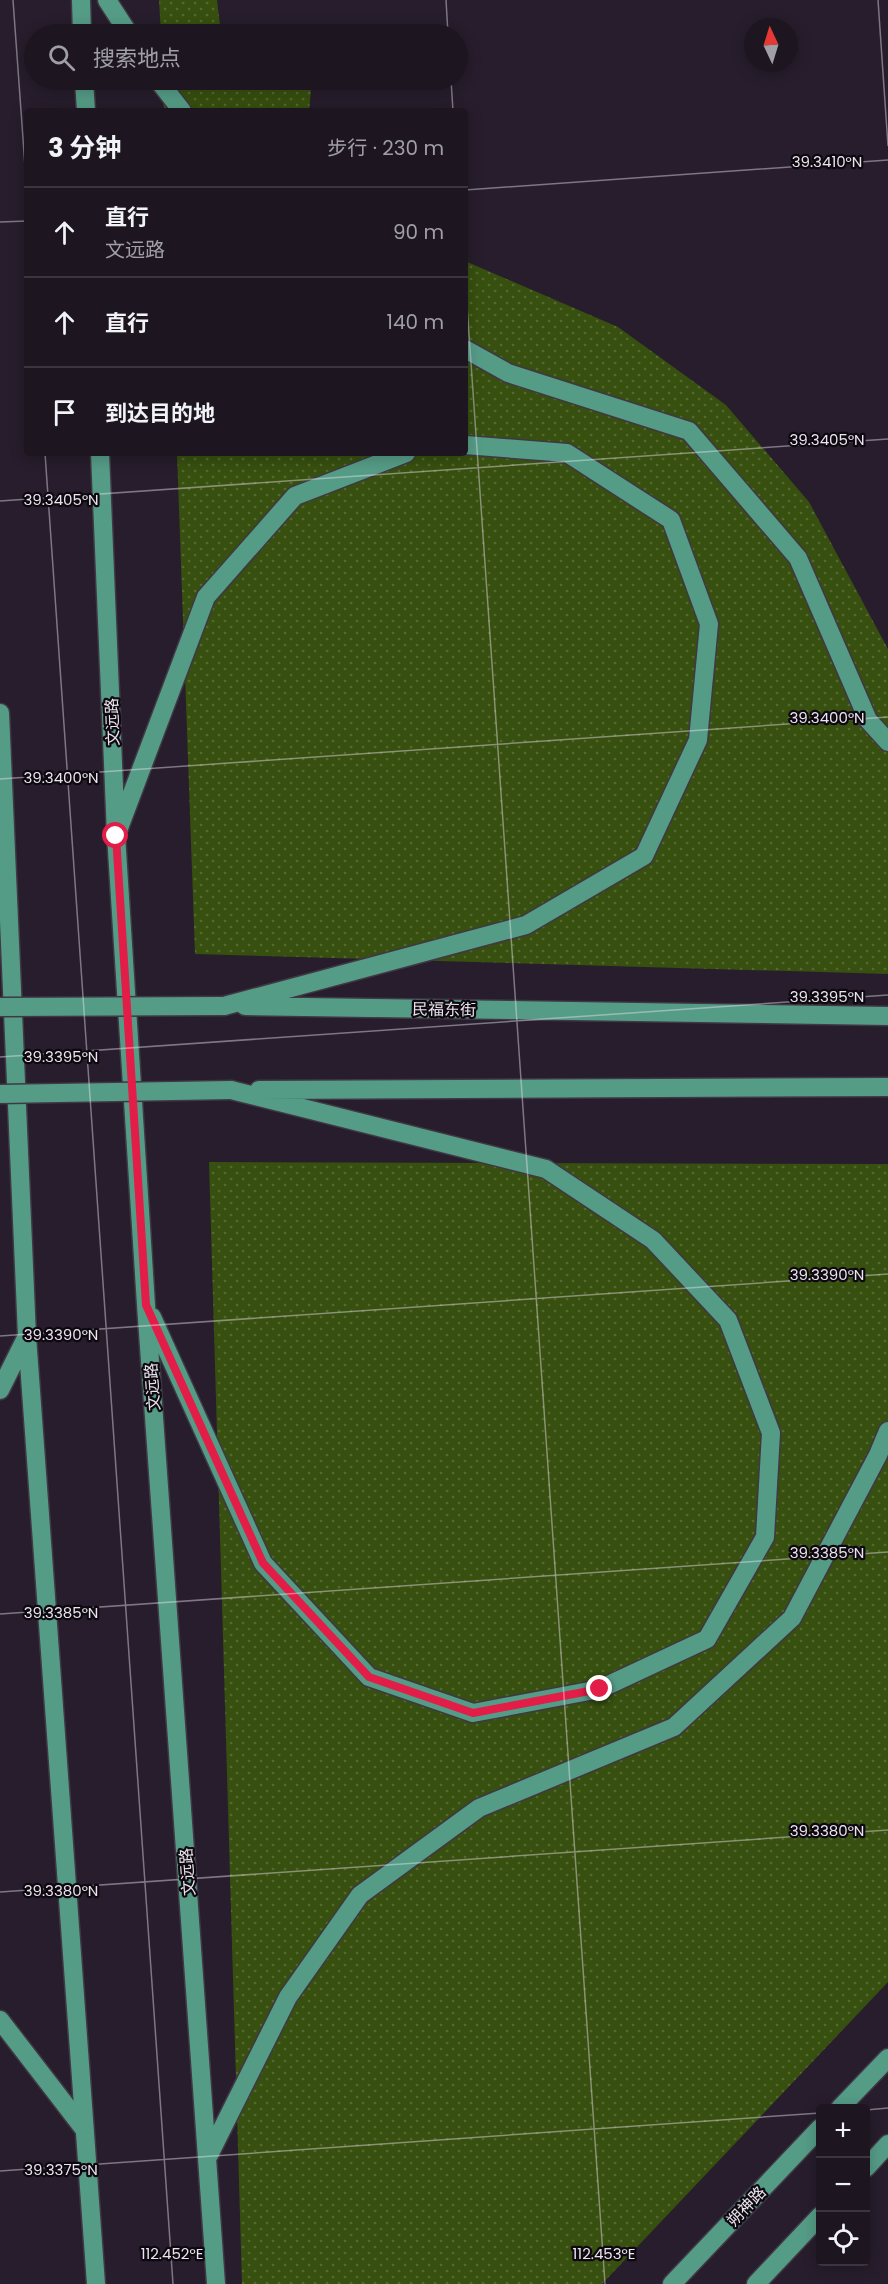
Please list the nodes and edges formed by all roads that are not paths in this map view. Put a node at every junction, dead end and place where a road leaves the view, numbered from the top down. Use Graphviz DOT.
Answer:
graph roads {
  1 [pos="81,0"];
  2 [pos="107,0"];
  3 [pos="82,24"];
  4 [pos="123,24"];
  5 [pos="85,90"];
  6 [pos="166,90"];
  7 [pos="86,108"];
  8 [pos="180,108"];
  9 [pos="468,351"];
  10 [pos="468,445"];
  11 [pos="100,456"];
  12 [pos="398,456"];
  13 [pos="0,713"];
  14 [pos="888,742"];
  15 [pos="3,824"];
  16 [pos="116,836"];
  17 [pos="224,1006"];
  18 [pos="0,1007"];
  19 [pos="888,1016"];
  20 [pos="888,1088"];
  21 [pos="231,1090"];
  22 [pos="0,1094"];
  23 [pos="146,1305"];
  24 [pos="27,1336"];
  25 [pos="0,1390"];
  26 [pos="888,1431"];
  27 [pos="0,2020"];
  28 [pos="888,2058"];
  29 [pos="845,2104"];
  30 [pos="84,2129"];
  31 [pos="816,2132"];
  32 [pos="888,2144"];
  33 [pos="208,2157"];
  34 [pos="870,2164"];
  35 [pos="816,2220"];
  36 [pos="96,2284"];
  37 [pos="216,2284"];
  38 [pos="672,2284"];
  39 [pos="756,2284"];
  1 -- 3 [label="main road"];
  2 -- 4 [label="main road"];
  5 -- 7 [label="main road"];
  6 -- 8 [label="main road"];
  9 -- 14 [label="main road"];
  10 -- 17 [label="main road"];
  11 -- 16 [label="main road, 文远路"];
  12 -- 16 [label="main road"];
  13 -- 15 [label="main road"];
  15 -- 24 [label="main road"];
  16 -- 23 [label="main road, 文远路"];
  17 -- 18 [label="main road, 民福东街, bridge"];
  17 -- 19 [label="main road, 民福东街"];
  20 -- 21 [label="main road"];
  21 -- 22 [label="main road, bridge"];
  21 -- 23 [label="main road"];
  23 -- 33 [label="main road, 文远路"];
  24 -- 25 [label="main road"];
  24 -- 30 [label="main road"];
  26 -- 33 [label="main road"];
  27 -- 30 [label="main road"];
  28 -- 29 [label="main road"];
  30 -- 36 [label="main road"];
  31 -- 38 [label="main road, 朔神路"];
  32 -- 34 [label="main road"];
  33 -- 37 [label="main road, 文远路"];
  35 -- 39 [label="main road"];
}
